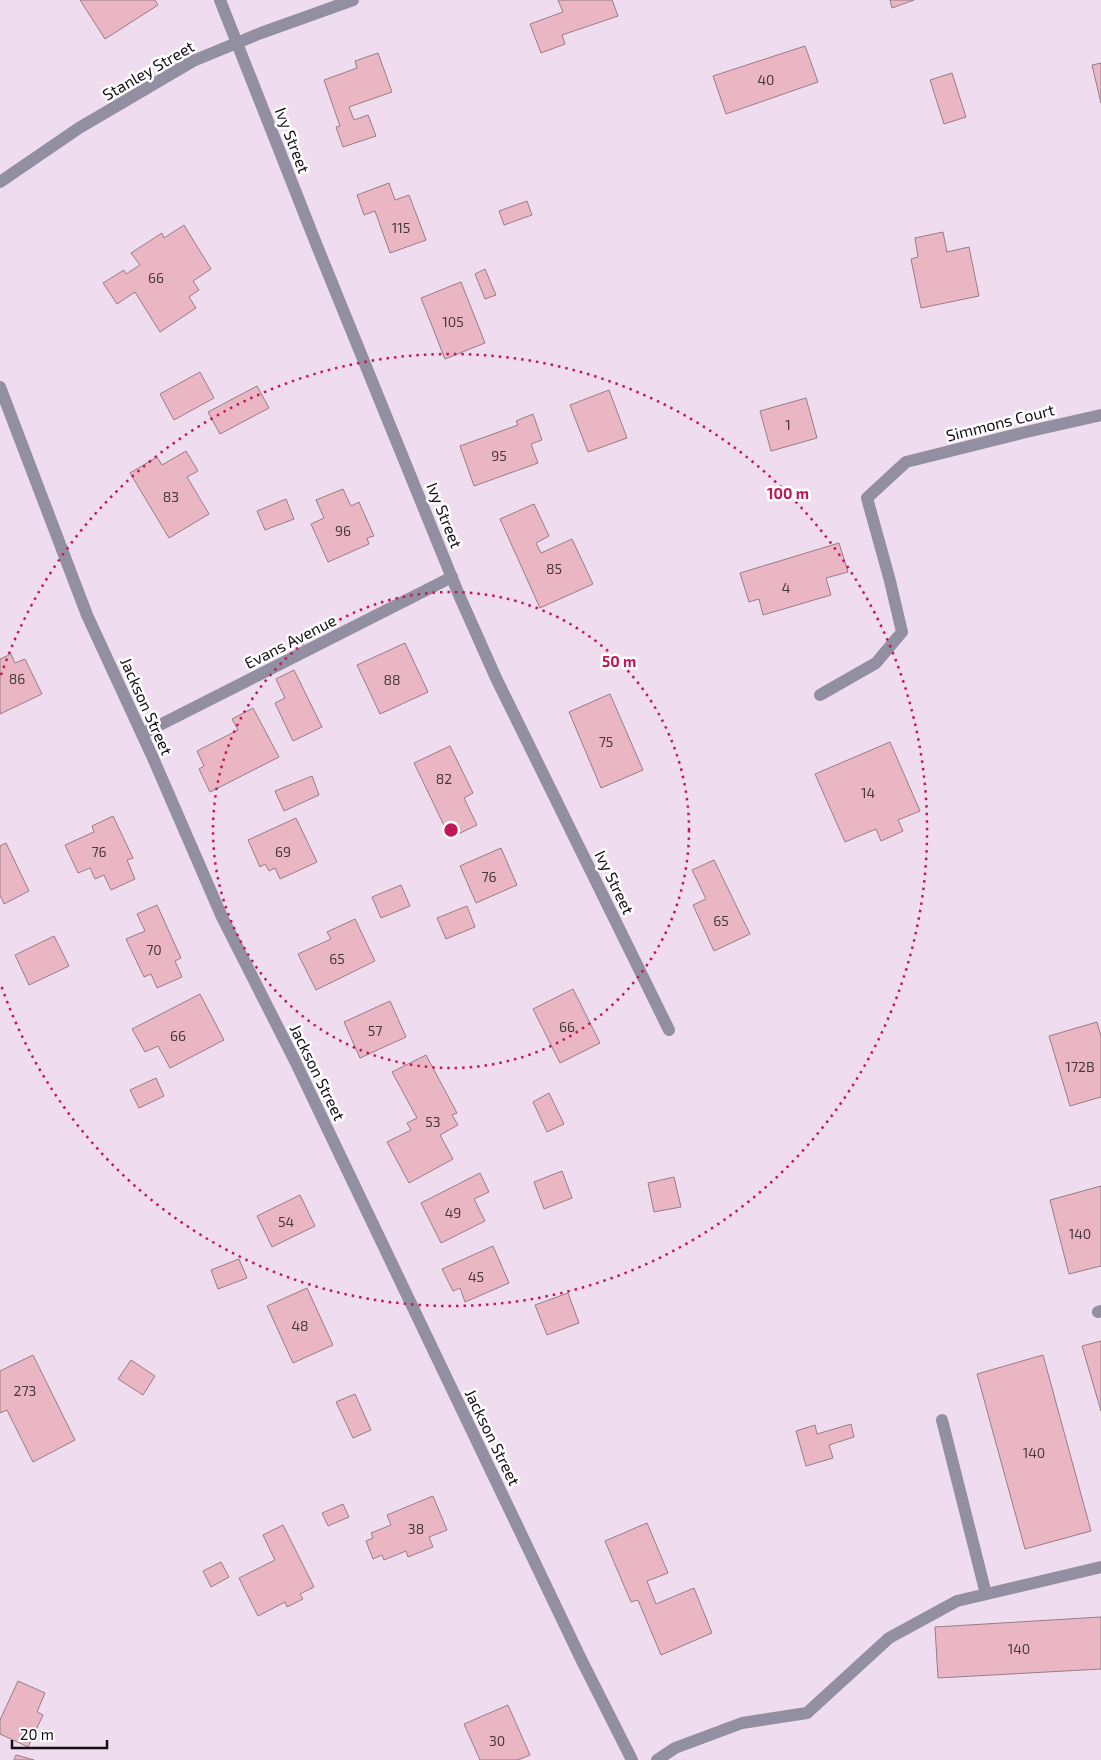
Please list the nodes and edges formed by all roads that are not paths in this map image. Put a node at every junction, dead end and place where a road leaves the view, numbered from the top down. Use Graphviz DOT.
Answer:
graph roads {
  1 [pos="220,0"];
  2 [pos="353,0"];
  3 [pos="237,43"];
  4 [pos="0,182"];
  5 [pos="0,387"];
  6 [pos="1101,415"];
  7 [pos="452,577"];
  8 [pos="820,695"];
  9 [pos="142,734"];
  10 [pos="670,1030"];
  11 [pos="942,1420"];
  12 [pos="1101,1567"];
  13 [pos="986,1594"];
  14 [pos="632,1760"];
  15 [pos="657,1760"];
  1 -- 3 [label="street, Ivy Street"];
  2 -- 3 [label="street, Stanley Street"];
  3 -- 4 [label="street, Stanley Street"];
  3 -- 7 [label="street, Ivy Street"];
  5 -- 9 [label="street, Jackson Street"];
  6 -- 8 [label="street, Simmons Court"];
  7 -- 9 [label="street, Evans Avenue"];
  7 -- 10 [label="street, Ivy Street"];
  9 -- 14 [label="street, Jackson Street"];
  11 -- 13 [label="street"];
  12 -- 13 [label="street"];
  13 -- 15 [label="street"];
}
